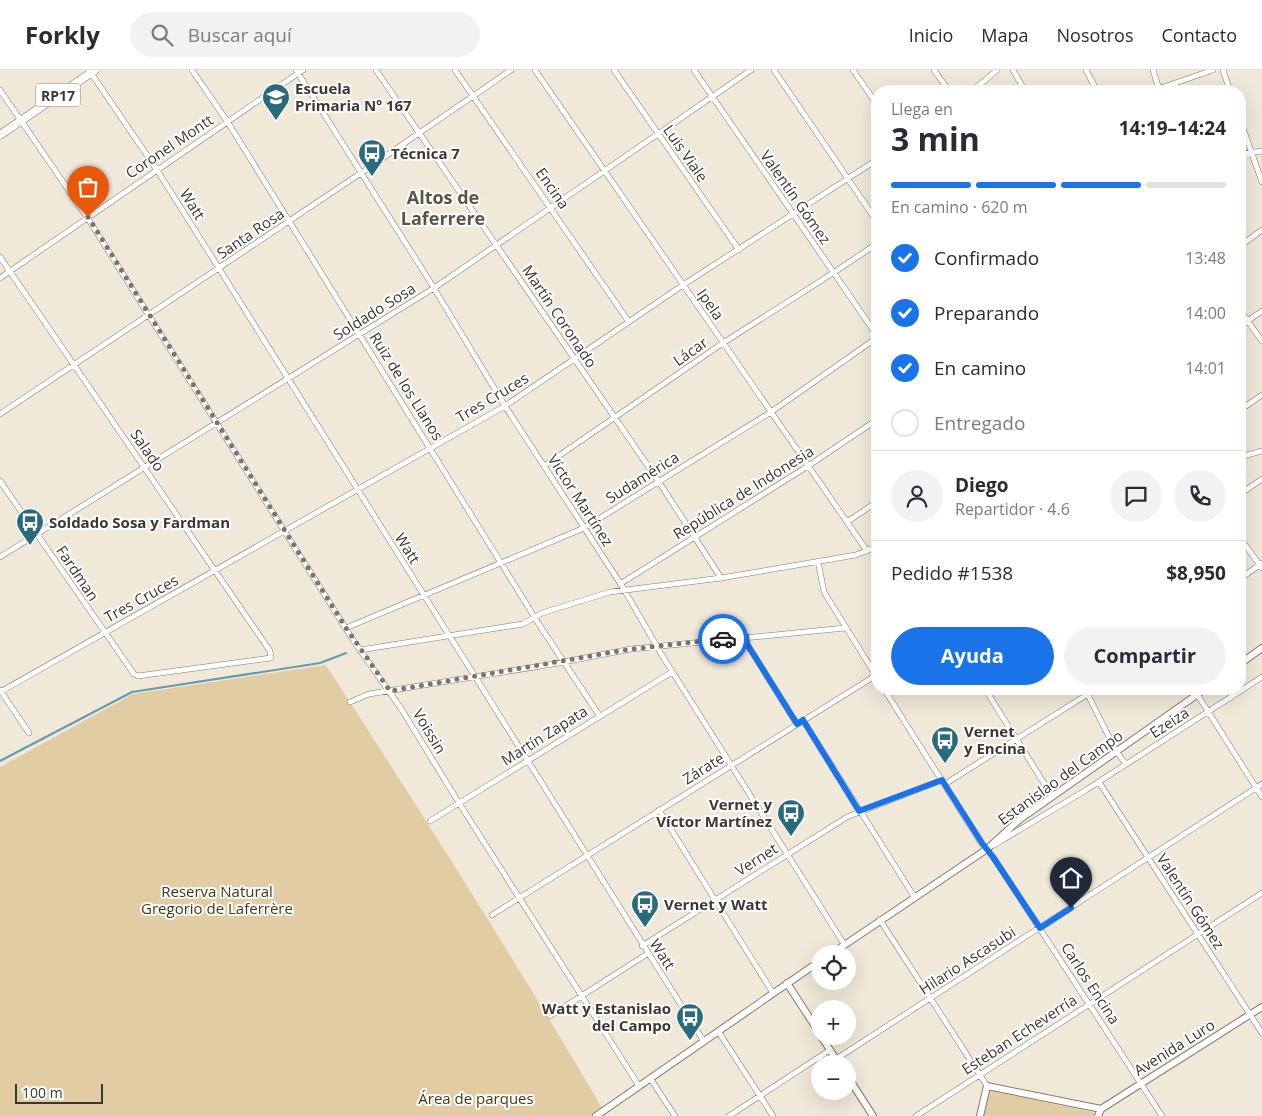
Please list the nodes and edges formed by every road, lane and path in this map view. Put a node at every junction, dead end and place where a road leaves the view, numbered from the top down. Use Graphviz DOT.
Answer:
graph roads {
  1 [pos="192,70"];
  2 [pos="376,70"];
  3 [pos="455,70"];
  4 [pos="511,70"];
  5 [pos="535,70"];
  6 [pos="614,70"];
  7 [pos="694,70"];
  8 [pos="751,70"];
  9 [pos="774,70"];
  10 [pos="853,70"];
  11 [pos="934,70"];
  12 [pos="997,70"];
  13 [pos="1013,70"];
  14 [pos="1086,70"];
  15 [pos="1153,70"];
  16 [pos="1212,70"];
  17 [pos="1222,70"];
  18 [pos="92,71"];
  19 [pos="299,71"];
  20 [pos="945,85"];
  21 [pos="979,85"];
  22 [pos="1022,85"];
  23 [pos="1094,85"];
  24 [pos="1158,85"];
  25 [pos="1168,85"];
  26 [pos="1228,85"];
  27 [pos="0,90"];
  28 [pos="871,96"];
  29 [pos="474,97"];
  30 [pos="712,97"];
  31 [pos="21,120"];
  32 [pos="228,121"];
  33 [pos="419,134"];
  34 [pos="658,134"];
  35 [pos="0,135"];
  36 [pos="1246,136"];
  37 [pos="1262,150"];
  38 [pos="1252,153"];
  39 [pos="1246,154"];
  40 [pos="871,164"];
  41 [pos="157,170"];
  42 [pos="603,171"];
  43 [pos="361,174"];
  44 [pos="848,179"];
  45 [pos="1262,182"];
  46 [pos="551,208"];
  47 [pos="871,213"];
  48 [pos="793,216"];
  49 [pos="88,217"];
  50 [pos="290,221"];
  51 [pos="1262,230"];
  52 [pos="1246,242"];
  53 [pos="497,245"];
  54 [pos="871,248"];
  55 [pos="739,250"];
  56 [pos="0,257"];
  57 [pos="218,269"];
  58 [pos="10,271"];
  59 [pos="834,274"];
  60 [pos="0,278"];
  61 [pos="683,285"];
  62 [pos="434,288"];
  63 [pos="1262,311"];
  64 [pos="149,314"];
  65 [pos="1246,318"];
  66 [pos="1248,321"];
  67 [pos="629,322"];
  68 [pos="871,328"];
  69 [pos="360,334"];
  70 [pos="871,341"];
  71 [pos="1262,341"];
  72 [pos="723,343"];
  73 [pos="575,360"];
  74 [pos="73,365"];
  75 [pos="287,379"];
  76 [pos="1262,395"];
  77 [pos="505,406"];
  78 [pos="1246,406"];
  79 [pos="771,412"];
  80 [pos="0,414"];
  81 [pos="615,418"];
  82 [pos="217,422"];
  83 [pos="871,424"];
  84 [pos="431,448"];
  85 [pos="1262,451"];
  86 [pos="1246,455"];
  87 [pos="544,466"];
  88 [pos="808,466"];
  89 [pos="145,468"];
  90 [pos="1262,479"];
  91 [pos="0,481"];
  92 [pos="658,482"];
  93 [pos="357,490"];
  94 [pos="1246,490"];
  95 [pos="871,506"];
  96 [pos="847,522"];
  97 [pos="584,528"];
  98 [pos="285,531"];
  99 [pos="37,534"];
  100 [pos="694,537"];
  101 [pos="1246,546"];
  102 [pos="871,549"];
  103 [pos="867,551"];
  104 [pos="0,557"];
  105 [pos="503,562"];
  106 [pos="818,562"];
  107 [pos="1261,565"];
  108 [pos="216,571"];
  109 [pos="1246,575"];
  110 [pos="720,578"];
  111 [pos="620,584"];
  112 [pos="624,590"];
  113 [pos="423,594"];
  114 [pos="535,617"];
  115 [pos="346,628"];
  116 [pos="846,628"];
  117 [pos="104,633"];
  118 [pos="448,635"];
  119 [pos="746,636"];
  120 [pos="656,646"];
  121 [pos="1262,648"];
  122 [pos="360,650"];
  123 [pos="1246,660"];
  124 [pos="565,661"];
  125 [pos="871,667"];
  126 [pos="672,672"];
  127 [pos="138,676"];
  128 [pos="474,677"];
  129 [pos="1262,677"];
  130 [pos="871,680"];
  131 [pos="1246,687"];
  132 [pos="0,691"];
  133 [pos="390,691"];
  134 [pos="888,695"];
  135 [pos="990,695"];
  136 [pos="1080,695"];
  137 [pos="1088,695"];
  138 [pos="1196,695"];
  139 [pos="1198,695"];
  140 [pos="1234,695"];
  141 [pos="350,702"];
  142 [pos="1207,712"];
  143 [pos="599,716"];
  144 [pos="803,720"];
  145 [pos="797,724"];
  146 [pos="29,733"];
  147 [pos="1017,739"];
  148 [pos="1116,751"];
  149 [pos="527,761"];
  150 [pos="1126,764"];
  151 [pos="732,765"];
  152 [pos="943,782"];
  153 [pos="1099,782"];
  154 [pos="1262,784"];
  155 [pos="1256,788"];
  156 [pos="1052,796"];
  157 [pos="1262,797"];
  158 [pos="459,803"];
  159 [pos="658,810"];
  160 [pos="859,811"];
  161 [pos="430,821"];
  162 [pos="987,849"];
  163 [pos="787,854"];
  164 [pos="586,856"];
  165 [pos="1148,858"];
  166 [pos="1262,893"];
  167 [pos="519,897"];
  168 [pos="915,898"];
  169 [pos="715,899"];
  170 [pos="492,914"];
  171 [pos="880,920"];
  172 [pos="1040,928"];
  173 [pos="1198,934"];
  174 [pos="844,944"];
  175 [pos="642,946"];
  176 [pos="647,954"];
  177 [pos="811,967"];
  178 [pos="787,983"];
  179 [pos="773,993"];
  180 [pos="581,995"];
  181 [pos="930,998"];
  182 [pos="1089,1004"];
  183 [pos="1262,1006"];
  184 [pos="1250,1014"];
  185 [pos="550,1016"];
  186 [pos="811,1020"];
  187 [pos="718,1030"];
  188 [pos="1262,1033"];
  189 [pos="703,1040"];
  190 [pos="827,1045"];
  191 [pos="830,1050"];
  192 [pos="833,1055"];
  193 [pos="846,1055"];
  194 [pos="980,1075"];
  195 [pos="650,1078"];
  196 [pos="1141,1082"];
  197 [pos="639,1086"];
  198 [pos="987,1086"];
  199 [pos="856,1089"];
  200 [pos="760,1096"];
  201 [pos="1100,1109"];
  202 [pos="596,1116"];
  203 [pos="675,1116"];
  204 [pos="729,1116"];
  205 [pos="773,1116"];
  206 [pos="873,1116"];
  207 [pos="916,1116"];
  208 [pos="980,1116"];
  209 [pos="1098,1116"];
  210 [pos="1162,1116"];
  1 -- 32 [label="street, Ruiz de los Llanos"];
  2 -- 33 [label="street, Martín Coronado"];
  3 -- 29 [label="street, Encina"];
  4 -- 29 [label="street, Santa Rosa"];
  5 -- 42 [label="street, Ipela"];
  6 -- 34 [label="street, Luis Viale"];
  7 -- 30 [label="street, Valentín Gómez"];
  8 -- 30 [label="street, Soldado Sosa"];
  9 -- 44 [label="street"];
  10 -- 28 [label="street"];
  11 -- 20 [label="street"];
  12 -- 21 [label="street"];
  13 -- 22 [label="street"];
  14 -- 23 [label="street"];
  15 -- 24 [label="street"];
  16 -- 25 [label="street"];
  17 -- 26 [label="street"];
  18 -- 31 [label="main road, RP17"];
  18 -- 41 [label="street, Watt"];
  19 -- 32 [label="street, Coronel Montt"];
  19 -- 43 [label="street, Víctor Martínez"];
  27 -- 31 [label="street, Voissin"];
  29 -- 33 [label="street, Santa Rosa"];
  29 -- 46 [label="street, Encina"];
  30 -- 34 [label="street, Soldado Sosa"];
  30 -- 48 [label="street, Valentín Gómez"];
  31 -- 35 [label="main road, RP17"];
  31 -- 49 [label="street, Voissin"];
  32 -- 41 [label="street, Coronel Montt"];
  32 -- 50 [label="street, Ruiz de los Llanos"];
  33 -- 43 [label="street, Santa Rosa"];
  33 -- 53 [label="street, Martín Coronado"];
  34 -- 42 [label="street, Soldado Sosa"];
  34 -- 55 [label="street, Luis Viale"];
  36 -- 38 [label="street"];
  37 -- 38 [label="street"];
  38 -- 39 [label="street"];
  38 -- 45 [label="street"];
  40 -- 44 [label="street, Tres Cruces"];
  41 -- 49 [label="street, Coronel Montt"];
  41 -- 57 [label="street, Watt"];
  42 -- 46 [label="street, Soldado Sosa"];
  42 -- 61 [label="street, Ipela"];
  43 -- 50 [label="street, Santa Rosa"];
  43 -- 62 [label="street, Víctor Martínez"];
  44 -- 47 [label="street"];
  44 -- 48 [label="street, Tres Cruces"];
  46 -- 53 [label="street, Soldado Sosa"];
  46 -- 67 [label="street, Encina"];
  48 -- 55 [label="street, Tres Cruces"];
  48 -- 59 [label="street, Valentín Gómez"];
  49 -- 58 [label="street, Coronel Montt"];
  49 -- 64 [label="street, Voissin"];
  50 -- 57 [label="street, Santa Rosa"];
  50 -- 69 [label="street, Ruiz de los Llanos"];
  51 -- 52 [label="street"];
  53 -- 62 [label="street, Soldado Sosa"];
  53 -- 73 [label="street, Martín Coronado"];
  54 -- 59 [label="street, Lácar"];
  55 -- 61 [label="street, Tres Cruces"];
  56 -- 58 [label="street, Salado"];
  57 -- 64 [label="street, Santa Rosa"];
  57 -- 75 [label="street, Watt"];
  58 -- 60 [label="street, Coronel Montt"];
  58 -- 74 [label="street, Salado"];
  59 -- 68 [label="street, Valentín Gómez"];
  59 -- 72 [label="street, Lácar"];
  61 -- 67 [label="street, Tres Cruces"];
  61 -- 72 [label="street, Ipela"];
  62 -- 69 [label="street, Soldado Sosa"];
  62 -- 77 [label="street, Víctor Martínez"];
  63 -- 66 [label="street"];
  64 -- 74 [label="street, Santa Rosa"];
  64 -- 82 [label="street, Voissin"];
  65 -- 66 [label="street"];
  66 -- 71 [label="street"];
  67 -- 73 [label="street, Tres Cruces"];
  69 -- 75 [label="street, Soldado Sosa"];
  69 -- 84 [label="street, Ruiz de los Llanos"];
  70 -- 79 [label="street, Sudamérica"];
  72 -- 79 [label="street, Ipela"];
  72 -- 81 [label="street, Lácar"];
  73 -- 77 [label="street, Tres Cruces"];
  73 -- 81 [label="street, Martín Coronado"];
  74 -- 80 [label="street, Santa Rosa"];
  74 -- 89 [label="street, Salado"];
  75 -- 82 [label="street, Soldado Sosa"];
  75 -- 93 [label="street, Watt"];
  76 -- 78 [label="street"];
  77 -- 84 [label="street, Tres Cruces"];
  77 -- 87 [label="street, Víctor Martínez"];
  79 -- 88 [label="street, Ipela"];
  79 -- 92 [label="street, Sudamérica"];
  81 -- 87 [label="street, Lácar"];
  81 -- 92 [label="street, Martín Coronado"];
  82 -- 89 [label="street, Soldado Sosa"];
  82 -- 98 [label="street, Voissin"];
  83 -- 88 [label="street, República de Indonesia"];
  84 -- 93 [label="street, Tres Cruces"];
  84 -- 105 [label="street, Ruiz de los Llanos"];
  85 -- 86 [label="street"];
  87 -- 97 [label="street, Víctor Martínez"];
  88 -- 96 [label="street, Ipela"];
  88 -- 100 [label="street, República de Indonesia"];
  89 -- 99 [label="street, Soldado Sosa"];
  89 -- 108 [label="street, Salado"];
  90 -- 94 [label="street"];
  91 -- 99 [label="street, Fardman"];
  92 -- 97 [label="street, Sudamérica"];
  92 -- 100 [label="street, Martín Coronado"];
  93 -- 98 [label="street, Tres Cruces"];
  93 -- 113 [label="street, Watt"];
  95 -- 96 [label="street"];
  96 -- 103 [label="street, Ipela"];
  97 -- 105 [label="street, Sudamérica"];
  97 -- 111 [label="street, Víctor Martínez"];
  98 -- 108 [label="street, Tres Cruces"];
  98 -- 115 [label="street, Voissin"];
  99 -- 104 [label="street, Soldado Sosa"];
  99 -- 117 [label="street, Fardman"];
  100 -- 110 [label="street, Martín Coronado"];
  100 -- 111 [label="street, República de Indonesia"];
  101 -- 107 [label="street"];
  102 -- 103 [label="street"];
  103 -- 106 [label="street"];
  105 -- 113 [label="street, Sudamérica"];
  105 -- 114 [label="street, Ruiz de los Llanos"];
  106 -- 110 [label="street"];
  106 -- 116 [label="street"];
  107 -- 109 [label="street"];
  108 -- 117 [label="street, Tres Cruces"];
  108 -- 127 [label="street, Salado"];
  110 -- 112 [label="street"];
  111 -- 112 [label="street, Víctor Martínez"];
  112 -- 114 [label="street"];
  112 -- 120 [label="street, Víctor Martínez"];
  113 -- 115 [label="street, Sudamérica"];
  113 -- 118 [label="street, Watt"];
  114 -- 118 [label="street"];
  114 -- 124 [label="street, Ruiz de los Llanos"];
  115 -- 122 [label="street, Voissin"];
  116 -- 119 [label="street"];
  116 -- 125 [label="street"];
  117 -- 127 [label="street, Fardman"];
  117 -- 132 [label="street, Tres Cruces"];
  118 -- 122 [label="street"];
  118 -- 128 [label="street, Watt"];
  119 -- 120 [label="street"];
  119 -- 145 [label="street"];
  120 -- 124 [label="street"];
  120 -- 126 [label="street, Víctor Martínez"];
  121 -- 123 [label="street"];
  122 -- 133 [label="street, Voissin"];
  124 -- 128 [label="street"];
  124 -- 143 [label="street, Ruiz de los Llanos"];
  126 -- 143 [label="street, Martín Zapata"];
  126 -- 151 [label="street, Víctor Martínez"];
  128 -- 133 [label="street"];
  128 -- 149 [label="street, Watt"];
  129 -- 131 [label="street, Ezeiza"];
  130 -- 144 [label="street, Zárate"];
  132 -- 146 [label="street"];
  133 -- 141 [label="street"];
  133 -- 158 [label="street, Voissin"];
  134 -- 152 [label="street, Carlos Encina"];
  135 -- 147 [label="street"];
  136 -- 147 [label="street, Vernet"];
  137 -- 148 [label="street"];
  138 -- 148 [label="street, Estanislao del Campo"];
  139 -- 142 [label="street"];
  140 -- 142 [label="street, Ezeiza"];
  142 -- 150 [label="street, Ezeiza"];
  142 -- 155 [label="street"];
  143 -- 149 [label="street, Martín Zapata"];
  144 -- 145 [label="street, Zárate"];
  144 -- 160 [label="street"];
  145 -- 151 [label="street, Zárate"];
  147 -- 152 [label="street, Vernet"];
  147 -- 156 [label="street"];
  148 -- 150 [label="street"];
  148 -- 156 [label="street, Estanislao del Campo"];
  149 -- 158 [label="street, Martín Zapata"];
  149 -- 164 [label="street, Watt"];
  150 -- 153 [label="street, Ezeiza"];
  151 -- 159 [label="street, Zárate"];
  151 -- 163 [label="street, Víctor Martínez"];
  152 -- 160 [label="street, Vernet"];
  152 -- 162 [label="street, Carlos Encina"];
  153 -- 162 [label="street, Ezeiza"];
  153 -- 165 [label="street, Valentín Gómez"];
  154 -- 155 [label="street, Hilario Ascasubi"];
  155 -- 157 [label="street"];
  155 -- 165 [label="street, Hilario Ascasubi"];
  156 -- 162 [label="street, Estanislao del Campo"];
  158 -- 161 [label="street, Martín Zapata"];
  158 -- 167 [label="street, Voissin"];
  159 -- 164 [label="street, Zárate"];
  159 -- 169 [label="street"];
  160 -- 163 [label="street, Vernet"];
  160 -- 168 [label="street"];
  162 -- 168 [label="street, Estanislao del Campo"];
  162 -- 172 [label="street, Carlos Encina"];
  163 -- 169 [label="street, Vernet"];
  163 -- 174 [label="street, Víctor Martínez"];
  164 -- 167 [label="street, Zárate"];
  164 -- 175 [label="street, Watt"];
  165 -- 172 [label="street, Hilario Ascasubi"];
  165 -- 173 [label="street, Valentín Gómez"];
  166 -- 173 [label="street, Esteban Echeverría"];
  167 -- 170 [label="street, Zárate"];
  167 -- 180 [label="street, Voissin"];
  168 -- 171 [label="street, Estanislao del Campo"];
  169 -- 175 [label="street, Vernet"];
  169 -- 179 [label="street"];
  171 -- 174 [label="street, Estanislao del Campo"];
  171 -- 181 [label="street"];
  172 -- 181 [label="street, Hilario Ascasubi"];
  172 -- 182 [label="street, Carlos Encina"];
  173 -- 182 [label="street, Esteban Echeverría"];
  173 -- 184 [label="street, Valentín Gómez"];
  175 -- 176 [label="street, Watt"];
  176 -- 180 [label="street"];
  176 -- 189 [label="street, Watt"];
  177 -- 178 [label="street"];
  178 -- 179 [label="street"];
  178 -- 186 [label="street"];
  179 -- 187 [label="street"];
  180 -- 185 [label="street"];
  180 -- 197 [label="street, Voissin"];
  181 -- 193 [label="street, Hilario Ascasubi"];
  181 -- 194 [label="street"];
  182 -- 194 [label="street, Esteban Echeverría"];
  182 -- 196 [label="street, Carlos Encina"];
  183 -- 184 [label="street, Avenida Luro"];
  184 -- 188 [label="street, Valentín Gómez"];
  184 -- 196 [label="street, Avenida Luro"];
  187 -- 189 [label="street"];
  187 -- 200 [label="street"];
  189 -- 195 [label="street"];
  190 -- 191 [label="street"];
  191 -- 192 [label="street"];
  191 -- 200 [label="street"];
  194 -- 198 [label="street"];
  194 -- 207 [label="street, Esteban Echeverría"];
  195 -- 197 [label="street"];
  195 -- 203 [label="street"];
  196 -- 201 [label="street, Avenida Luro"];
  196 -- 210 [label="street, Carlos Encina"];
  197 -- 202 [label="street"];
  198 -- 201 [label="street"];
  198 -- 208 [label="street"];
  199 -- 206 [label="street"];
  200 -- 204 [label="street"];
  200 -- 205 [label="street"];
  201 -- 209 [label="street"];
}
